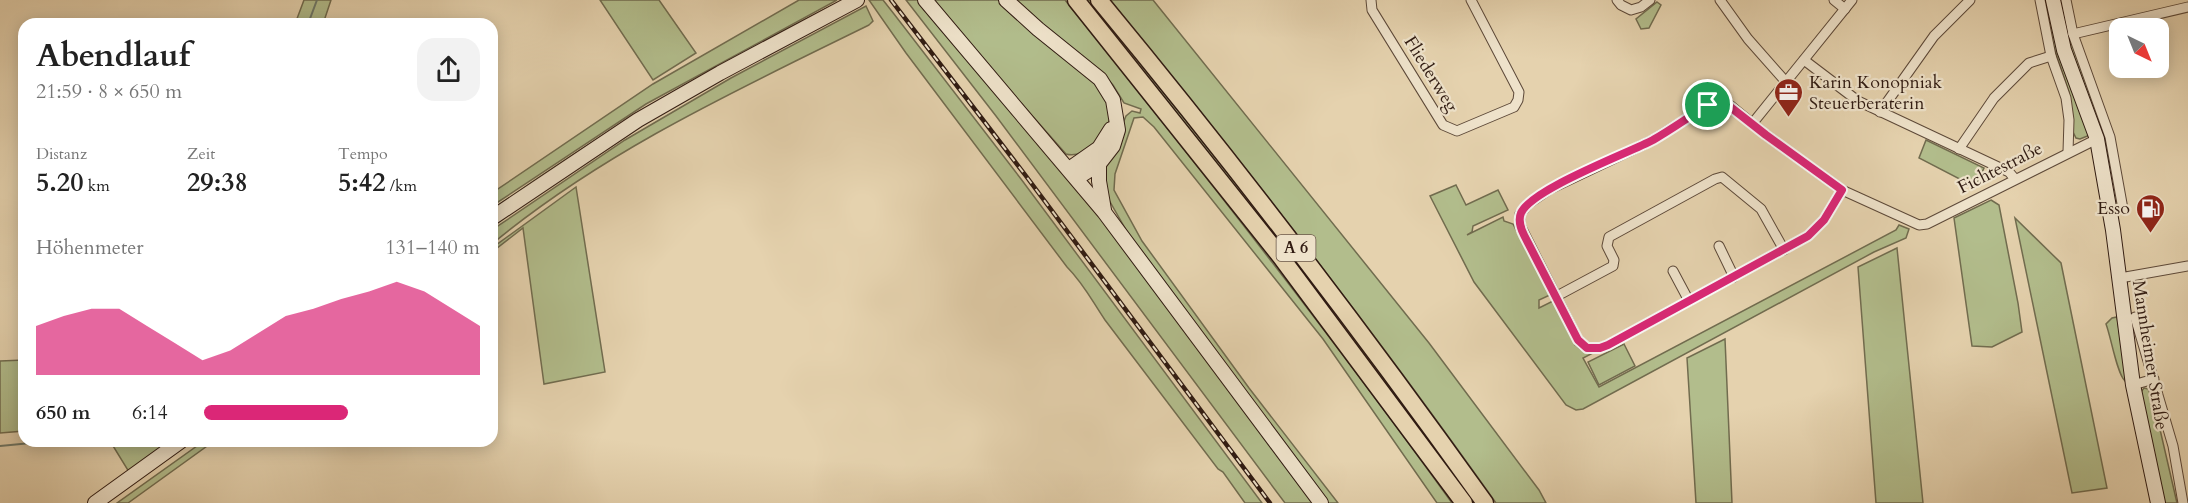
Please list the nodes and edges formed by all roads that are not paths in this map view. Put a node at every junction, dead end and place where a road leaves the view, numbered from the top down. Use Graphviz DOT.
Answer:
graph roads {
  1 [pos="925,0"];
  2 [pos="1006,0"];
  3 [pos="1076,0"];
  4 [pos="1099,0"];
  5 [pos="1371,0"];
  6 [pos="1471,0"];
  7 [pos="1617,0"];
  8 [pos="1650,0"];
  9 [pos="1720,0"];
  10 [pos="1834,0"];
  11 [pos="1852,0"];
  12 [pos="1970,0"];
  13 [pos="2040,0"];
  14 [pos="2053,0"];
  15 [pos="2066,0"];
  16 [pos="855,1"];
  17 [pos="2188,7"];
  18 [pos="1845,9"];
  19 [pos="2073,34"];
  20 [pos="2050,56"];
  21 [pos="1804,60"];
  22 [pos="1786,82"];
  23 [pos="1880,112"];
  24 [pos="1117,120"];
  25 [pos="1752,124"];
  26 [pos="2097,139"];
  27 [pos="1959,149"];
  28 [pos="2068,152"];
  29 [pos="1099,164"];
  30 [pos="1073,173"];
  31 [pos="2015,179"];
  32 [pos="1842,190"];
  33 [pos="2110,211"];
  34 [pos="1104,212"];
  35 [pos="498,214"];
  36 [pos="1719,246"];
  37 [pos="1784,250"];
  38 [pos="2188,266"];
  39 [pos="1673,271"];
  40 [pos="1734,277"];
  41 [pos="2120,278"];
  42 [pos="1557,296"];
  43 [pos="1689,301"];
  44 [pos="2135,317"];
  45 [pos="2154,379"];
  46 [pos="2133,385"];
  47 [pos="174,447"];
  48 [pos="95,503"];
  49 [pos="1321,503"];
  50 [pos="1464,503"];
  51 [pos="1485,503"];
  52 [pos="2158,503"];
  53 [pos="2183,503"];
  1 -- 30 [label="main road"];
  2 -- 24 [label="main road"];
  3 -- 50 [label="highway, A 6"];
  4 -- 51 [label="highway, A 6"];
  5 -- 6 [label="street, Fliederweg"];
  7 -- 8 [label="street"];
  9 -- 22 [label="street"];
  10 -- 18 [label="street"];
  11 -- 18 [label="street"];
  12 -- 23 [label="street"];
  13 -- 20 [label="street"];
  14 -- 26 [label="main road, Mannheimer Straße"];
  15 -- 19 [label="street"];
  16 -- 35 [label="main road"];
  17 -- 19 [label="street"];
  18 -- 21 [label="street"];
  19 -- 33 [label="street"];
  20 -- 27 [label="street"];
  20 -- 28 [label="street"];
  21 -- 22 [label="street"];
  21 -- 23 [label="street"];
  22 -- 25 [label="street"];
  23 -- 27 [label="street"];
  24 -- 29 [label="main road"];
  24 -- 30 [label="main road"];
  25 -- 32 [label="street"];
  25 -- 42 [label="street"];
  26 -- 28 [label="street, Fichtestraße"];
  26 -- 33 [label="main road, Mannheimer Straße"];
  27 -- 31 [label="street"];
  28 -- 31 [label="street, Fichtestraße"];
  29 -- 30 [label="main road"];
  29 -- 34 [label="main road"];
  30 -- 34 [label="main road"];
  31 -- 32 [label="street, Fichtestraße"];
  32 -- 37 [label="street"];
  33 -- 41 [label="main road, Mannheimer Straße"];
  34 -- 49 [label="main road"];
  36 -- 40 [label="street"];
  37 -- 40 [label="street"];
  37 -- 42 [label="street"];
  38 -- 41 [label="street"];
  39 -- 43 [label="street"];
  40 -- 43 [label="street"];
  41 -- 46 [label="main road, Mannheimer Straße"];
  42 -- 43 [label="street"];
  44 -- 45 [label="street"];
  45 -- 46 [label="street"];
  45 -- 53 [label="street"];
  46 -- 52 [label="main road, Mannheimer Straße"];
  47 -- 48 [label="main road"];
}
